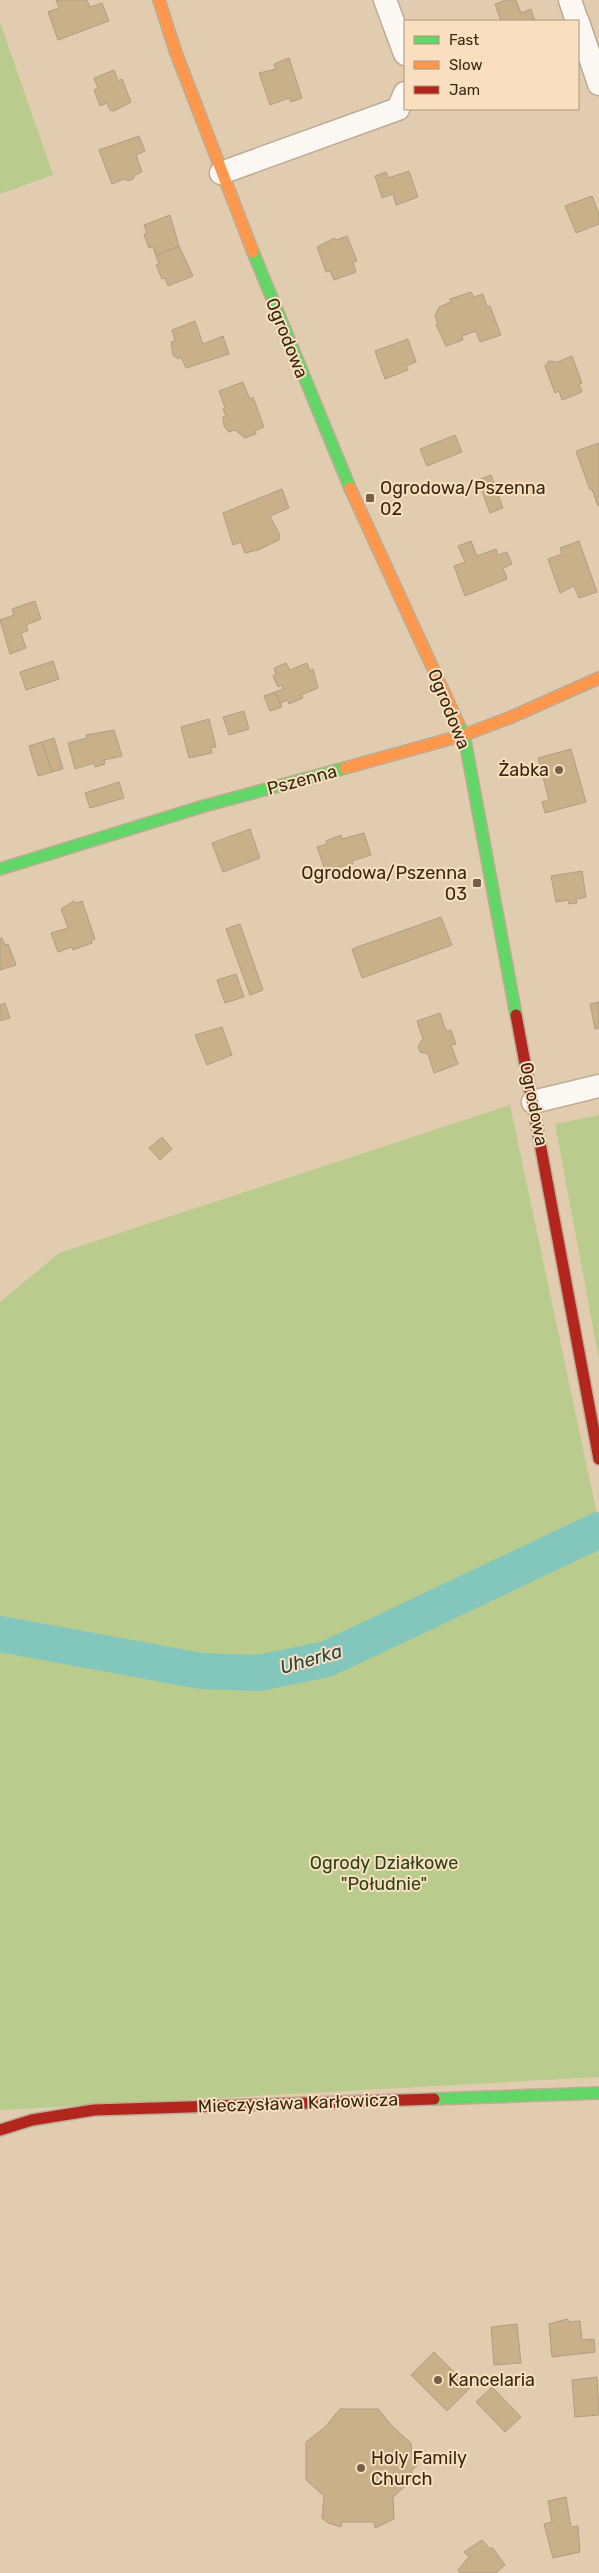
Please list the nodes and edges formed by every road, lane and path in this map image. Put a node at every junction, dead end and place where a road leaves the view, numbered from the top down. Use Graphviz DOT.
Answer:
graph roads {
  1 [pos="159,0"];
  2 [pos="386,0"];
  3 [pos="570,0"];
  4 [pos="577,20"];
  5 [pos="579,25"];
  6 [pos="404,51"];
  7 [pos="599,84"];
  8 [pos="404,95"];
  9 [pos="221,173"];
  10 [pos="599,678"];
  11 [pos="464,736"];
  12 [pos="0,869"];
  13 [pos="599,1086"];
  14 [pos="533,1102"];
  15 [pos="599,1459"];
  16 [pos="599,2093"];
  17 [pos="0,2130"];
  1 -- 9 [label="street, Ogrodowa"];
  2 -- 6 [label="street"];
  3 -- 4 [label="street"];
  5 -- 7 [label="street"];
  8 -- 9 [label="street"];
  9 -- 11 [label="street, Ogrodowa"];
  10 -- 11 [label="street, Pszenna"];
  11 -- 12 [label="street, Pszenna"];
  11 -- 14 [label="street, Ogrodowa"];
  13 -- 14 [label="street"];
  14 -- 15 [label="street, Ogrodowa"];
  16 -- 17 [label="street, Mieczysława Karłowicza"];
}
